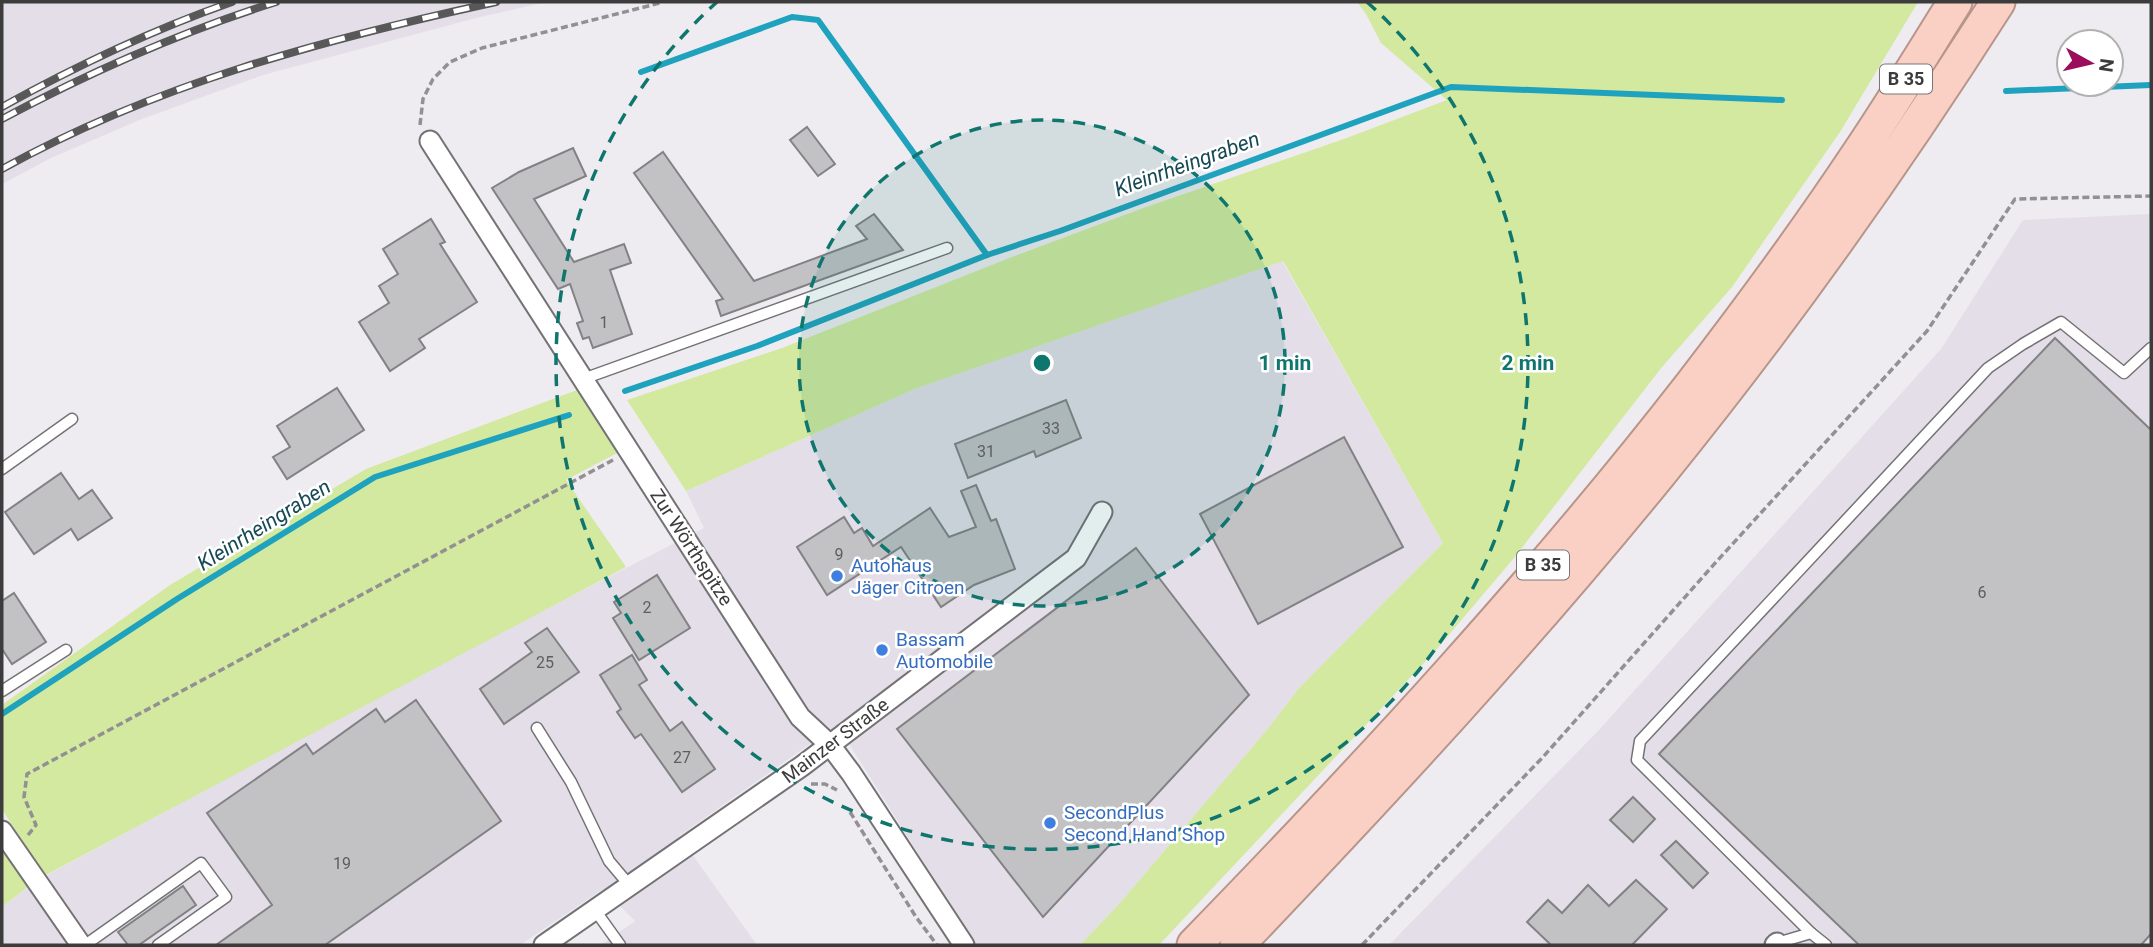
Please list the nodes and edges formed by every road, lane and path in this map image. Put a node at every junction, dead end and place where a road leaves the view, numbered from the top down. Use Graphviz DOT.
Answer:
graph roads {
  1 [pos="1955,2"];
  2 [pos="1998,2"];
  3 [pos="660,3"];
  4 [pos="430,141"];
  5 [pos="2151,196"];
  6 [pos="947,248"];
  7 [pos="2151,348"];
  8 [pos="583,379"];
  9 [pos="72,419"];
  10 [pos="630,451"];
  11 [pos="2,469"];
  12 [pos="1102,512"];
  13 [pos="66,650"];
  14 [pos="2,691"];
  15 [pos="537,728"];
  16 [pos="830,745"];
  17 [pos="809,784"];
  18 [pos="837,790"];
  19 [pos="844,802"];
  20 [pos="2,831"];
  21 [pos="16,852"];
  22 [pos="630,886"];
  23 [pos="595,910"];
  24 [pos="1811,933"];
  25 [pos="1776,944"];
  26 [pos="83,945"];
  27 [pos="158,945"];
  28 [pos="544,945"];
  29 [pos="620,945"];
  30 [pos="937,945"];
  31 [pos="964,945"];
  32 [pos="1194,945"];
  33 [pos="1237,945"];
  34 [pos="1362,945"];
  35 [pos="1826,945"];
  1 -- 32 [label="highway, B 35"];
  2 -- 33 [label="highway, B 35"];
  3 -- 4 [label="path"];
  4 -- 8 [label="street, Zur Wörthspitze"];
  5 -- 34 [label="path"];
  6 -- 8 [label="lane"];
  7 -- 24 [label="lane"];
  8 -- 10 [label="street, Zur Wörthspitze"];
  9 -- 11 [label="lane"];
  10 -- 16 [label="street, Zur Wörthspitze"];
  10 -- 21 [label="path"];
  12 -- 16 [label="street, Mainzer Straße"];
  13 -- 14 [label="lane"];
  15 -- 22 [label="lane"];
  16 -- 22 [label="street, Mainzer Straße"];
  16 -- 31 [label="street, Zur Wörthspitze"];
  17 -- 18 [label="path"];
  19 -- 30 [label="path"];
  20 -- 21 [label="street"];
  21 -- 26 [label="street"];
  22 -- 23 [label="street, Mainzer Straße"];
  23 -- 28 [label="street, Mainzer Straße"];
  23 -- 29 [label="lane"];
  24 -- 25 [label="lane"];
  24 -- 35 [label="lane"];
  26 -- 27 [label="lane"];
}
